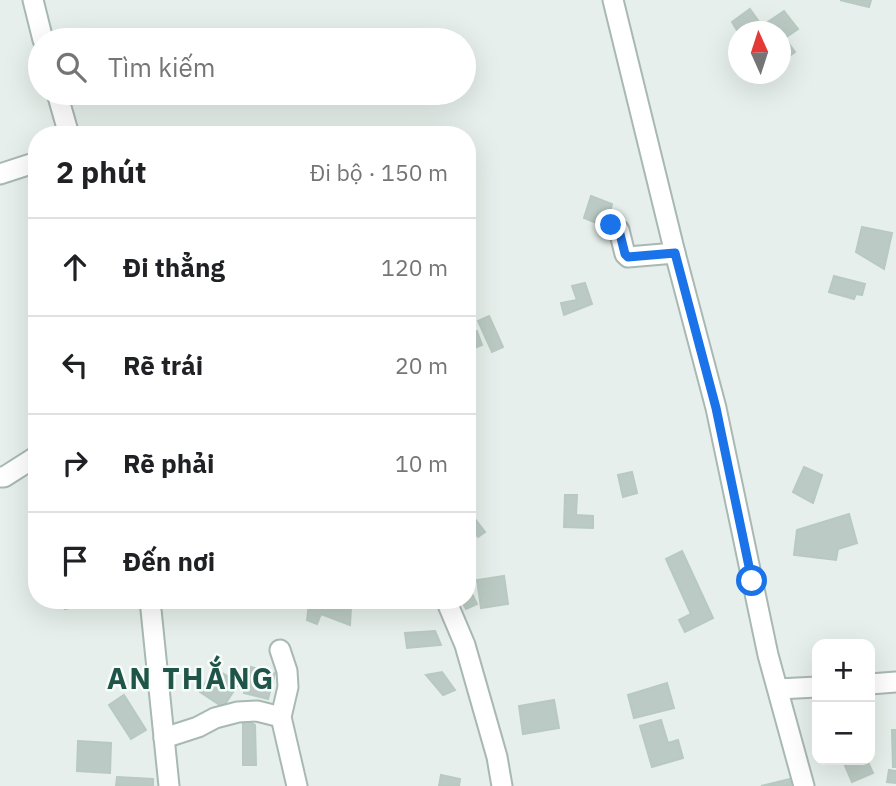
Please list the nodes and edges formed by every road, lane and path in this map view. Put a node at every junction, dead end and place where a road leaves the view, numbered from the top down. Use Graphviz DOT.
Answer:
graph roads {
  1 [pos="33,0"];
  2 [pos="613,0"];
  3 [pos="40,28"];
  4 [pos="60,105"];
  5 [pos="66,126"];
  6 [pos="28,165"];
  7 [pos="0,174"];
  8 [pos="611,225"];
  9 [pos="675,253"];
  10 [pos="28,462"];
  11 [pos="0,477"];
  12 [pos="151,609"];
  13 [pos="450,609"];
  14 [pos="280,650"];
  15 [pos="896,682"];
  16 [pos="875,684"];
  17 [pos="812,687"];
  18 [pos="778,689"];
  19 [pos="281,717"];
  20 [pos="164,738"];
  21 [pos="169,786"];
  22 [pos="297,786"];
  23 [pos="502,786"];
  24 [pos="804,786"];
  1 -- 3 [label="street"];
  2 -- 9 [label="street"];
  4 -- 5 [label="street"];
  6 -- 7 [label="street"];
  8 -- 9 [label="street"];
  9 -- 18 [label="street"];
  10 -- 11 [label="street"];
  12 -- 20 [label="street"];
  13 -- 23 [label="street"];
  14 -- 19 [label="street"];
  15 -- 16 [label="street"];
  17 -- 18 [label="street"];
  18 -- 24 [label="street"];
  19 -- 20 [label="street"];
  19 -- 22 [label="street"];
  20 -- 21 [label="street"];
}
